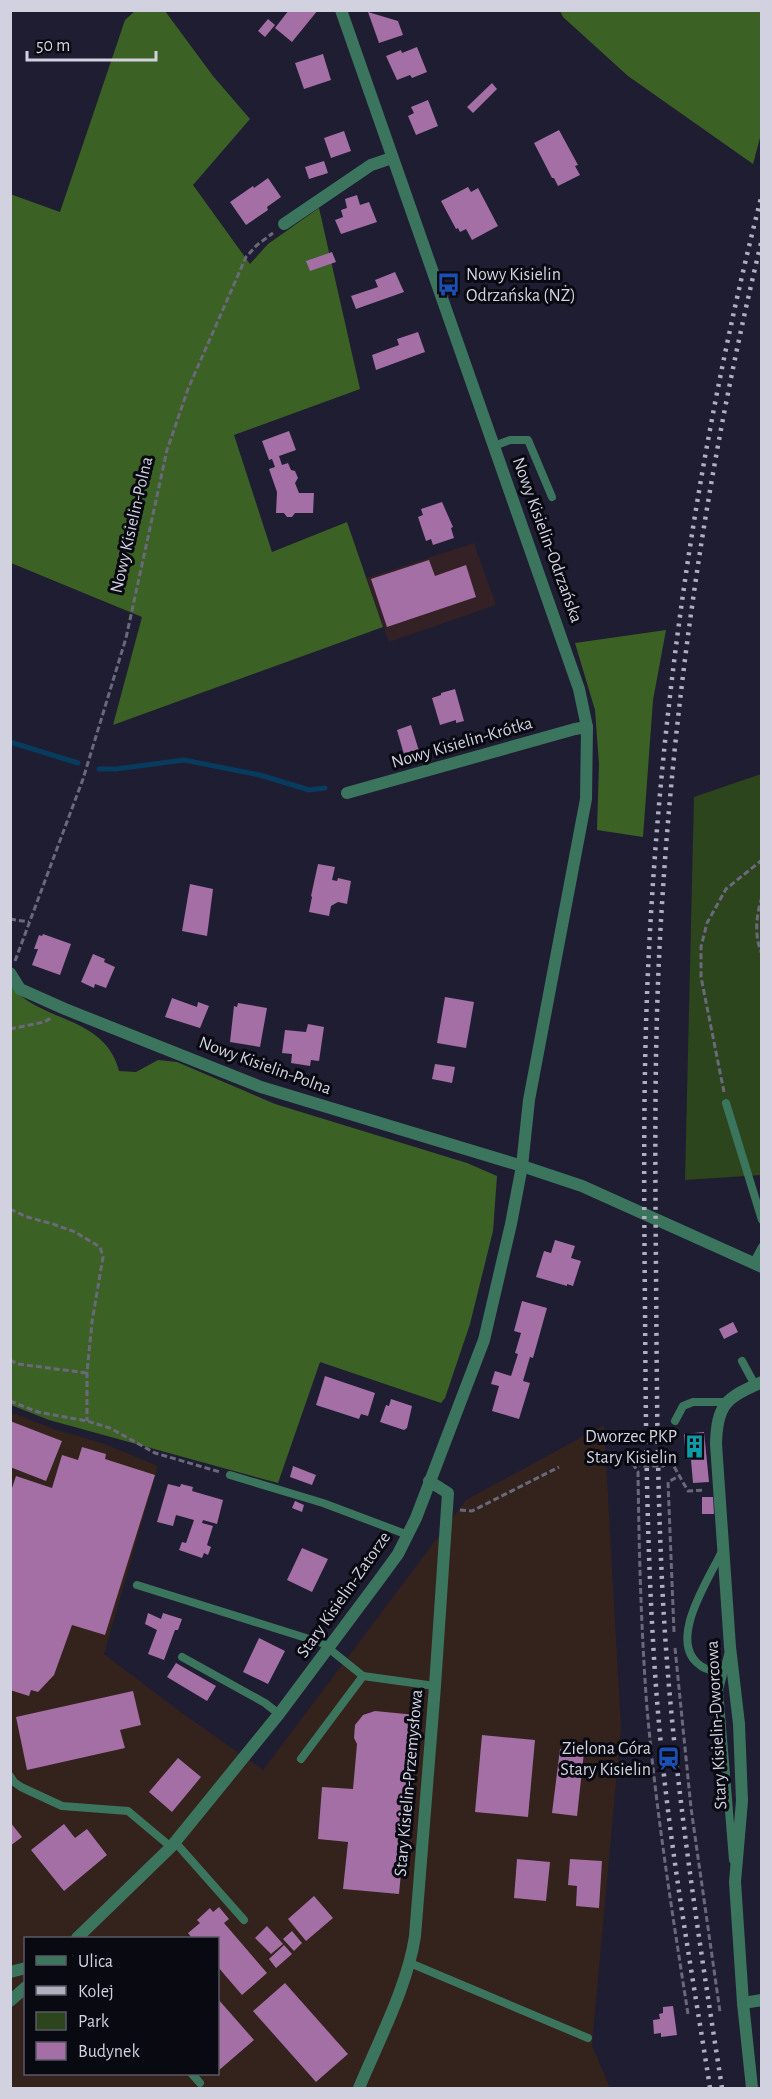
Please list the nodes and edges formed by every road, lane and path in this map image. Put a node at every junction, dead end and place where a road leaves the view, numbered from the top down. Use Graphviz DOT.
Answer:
graph roads {
  1 [pos="341,10"];
  2 [pos="392,158"];
  3 [pos="284,224"];
  4 [pos="494,446"];
  5 [pos="552,497"];
  6 [pos="586,728"];
  7 [pos="347,793"];
  8 [pos="762,860"];
  9 [pos="762,897"];
  10 [pos="10,919"];
  11 [pos="29,922"];
  12 [pos="762,954"];
  13 [pos="10,973"];
  14 [pos="65,1009"];
  15 [pos="10,1029"];
  16 [pos="726,1103"];
  17 [pos="522,1166"];
  18 [pos="10,1209"];
  19 [pos="762,1220"];
  20 [pos="762,1247"];
  21 [pos="758,1265"];
  22 [pos="10,1360"];
  23 [pos="742,1361"];
  24 [pos="87,1374"];
  25 [pos="758,1384"];
  26 [pos="10,1401"];
  27 [pos="727,1402"];
  28 [pos="87,1421"];
  29 [pos="675,1421"];
  30 [pos="560,1467"];
  31 [pos="230,1475"];
  32 [pos="679,1476"];
  33 [pos="429,1481"];
  34 [pos="719,1490"];
  35 [pos="447,1509"];
  36 [pos="408,1534"];
  37 [pos="723,1548"];
  38 [pos="137,1585"];
  39 [pos="730,1647"];
  40 [pos="329,1649"];
  41 [pos="182,1657"];
  42 [pos="723,1672"];
  43 [pos="363,1676"];
  44 [pos="435,1686"];
  45 [pos="279,1714"];
  46 [pos="301,1759"];
  47 [pos="10,1776"];
  48 [pos="173,1845"];
  49 [pos="735,1882"];
  50 [pos="244,1920"];
  51 [pos="78,1937"];
  52 [pos="410,1963"];
  53 [pos="24,1989"];
  54 [pos="762,2000"];
  55 [pos="10,2001"];
  56 [pos="743,2003"];
  57 [pos="720,2012"];
  58 [pos="688,2014"];
  59 [pos="588,2038"];
  60 [pos="194,2075"];
  61 [pos="200,2083"];
  62 [pos="359,2088"];
  63 [pos="752,2088"];
  1 -- 2 [label="street, Nowy Kisielin-Odrzańska"];
  2 -- 3 [label="street"];
  2 -- 4 [label="street, Nowy Kisielin-Odrzańska"];
  3 -- 11 [label="path, Nowy Kisielin-Polna"];
  4 -- 5 [label="lane"];
  4 -- 6 [label="street, Nowy Kisielin-Odrzańska"];
  6 -- 7 [label="street, Nowy Kisielin-Krótka"];
  6 -- 17 [label="street, Nowy Kisielin-Odrzańska"];
  8 -- 16 [label="path"];
  9 -- 12 [label="path"];
  10 -- 11 [label="path"];
  11 -- 13 [label="path, Nowy Kisielin-Polna"];
  13 -- 14 [label="street, Nowy Kisielin-Polna"];
  14 -- 15 [label="path"];
  14 -- 17 [label="street, Nowy Kisielin-Polna"];
  16 -- 19 [label="lane"];
  17 -- 21 [label="street, Nowy Kisielin-Polna"];
  17 -- 33 [label="street, Stary Kisielin-Zatorze"];
  18 -- 24 [label="path"];
  20 -- 21 [label="lane"];
  22 -- 24 [label="path"];
  23 -- 25 [label="lane"];
  24 -- 28 [label="path"];
  25 -- 27 [label="street"];
  26 -- 28 [label="path"];
  27 -- 29 [label="lane"];
  27 -- 34 [label="street, Stary Kisielin-Dworcowa"];
  28 -- 31 [label="path"];
  30 -- 35 [label="path"];
  31 -- 36 [label="lane"];
  32 -- 34 [label="path"];
  32 -- 57 [label="path"];
  32 -- 58 [label="path"];
  33 -- 35 [label="street, Stary Kisielin-Przemysłowa"];
  33 -- 36 [label="street, Stary Kisielin-Zatorze"];
  34 -- 37 [label="street, Stary Kisielin-Dworcowa"];
  35 -- 44 [label="street, Stary Kisielin-Przemysłowa"];
  36 -- 40 [label="street, Stary Kisielin-Zatorze"];
  37 -- 39 [label="street, Stary Kisielin-Dworcowa"];
  37 -- 42 [label="lane"];
  38 -- 40 [label="lane"];
  39 -- 42 [label="lane"];
  39 -- 49 [label="street, Stary Kisielin-Dworcowa"];
  40 -- 43 [label="lane"];
  40 -- 45 [label="street, Stary Kisielin-Zatorze"];
  41 -- 45 [label="lane"];
  42 -- 49 [label="lane"];
  43 -- 44 [label="lane"];
  43 -- 46 [label="lane"];
  44 -- 52 [label="street, Stary Kisielin-Przemysłowa"];
  45 -- 48 [label="street, Stary Kisielin-Zatorze"];
  47 -- 48 [label="lane"];
  48 -- 50 [label="lane"];
  48 -- 51 [label="street, Stary Kisielin-Zatorze"];
  49 -- 56 [label="street, Stary Kisielin-Dworcowa"];
  52 -- 59 [label="lane"];
  52 -- 62 [label="street, Stary Kisielin-Przemysłowa"];
  53 -- 55 [label="street"];
  54 -- 56 [label="street"];
  56 -- 63 [label="street, Stary Kisielin-Dworcowa"];
  60 -- 61 [label="lane"];
}
